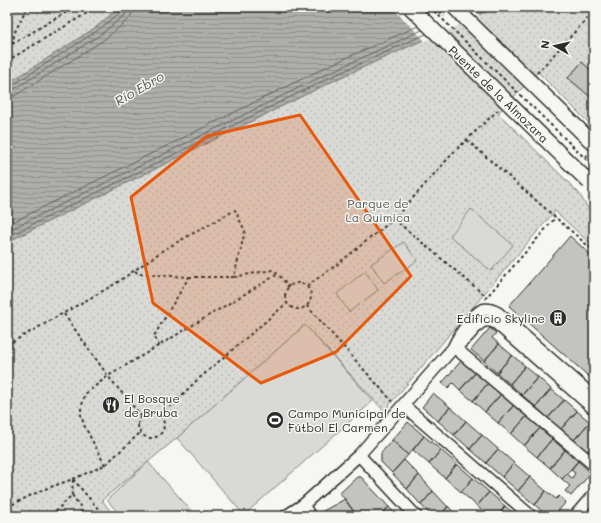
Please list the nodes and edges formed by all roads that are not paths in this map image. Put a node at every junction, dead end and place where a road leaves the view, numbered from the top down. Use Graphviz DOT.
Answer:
graph roads {
  1 [pos="410,7"];
  2 [pos="454,7"];
  3 [pos="594,144"];
  4 [pos="589,182"];
  5 [pos="454,347"];
  6 [pos="594,397"];
  7 [pos="403,405"];
  8 [pos="594,409"];
  9 [pos="359,455"];
  10 [pos="594,465"];
  11 [pos="594,494"];
  12 [pos="303,505"];
  13 [pos="286,516"];
  14 [pos="310,516"];
  15 [pos="416,516"];
  16 [pos="531,516"];
  17 [pos="575,516"];
  1 -- 4 [label="main road, Puente de la Almozara, bridge"];
  2 -- 3 [label="main road, bridge"];
  5 -- 6 [label="street"];
  5 -- 7 [label="street"];
  5 -- 8 [label="street"];
  5 -- 10 [label="street"];
  7 -- 9 [label="street"];
  7 -- 16 [label="street"];
  9 -- 12 [label="street"];
  9 -- 15 [label="street"];
  11 -- 17 [label="street"];
  12 -- 13 [label="street"];
  12 -- 14 [label="street"];
}
